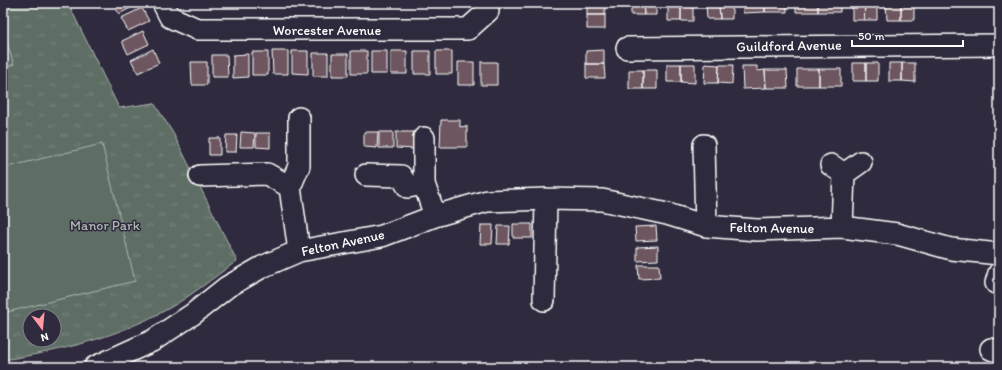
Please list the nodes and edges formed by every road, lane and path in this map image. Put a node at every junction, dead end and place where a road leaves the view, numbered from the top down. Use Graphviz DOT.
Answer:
graph roads {
  1 [pos="163,3"];
  2 [pos="487,3"];
  3 [pos="999,44"];
  4 [pos="627,48"];
  5 [pos="299,118"];
  6 [pos="424,138"];
  7 [pos="704,145"];
  8 [pos="846,167"];
  9 [pos="366,175"];
  10 [pos="200,176"];
  11 [pos="418,179"];
  12 [pos="290,187"];
  13 [pos="546,199"];
  14 [pos="435,216"];
  15 [pos="706,226"];
  16 [pos="842,227"];
  17 [pos="300,251"];
  18 [pos="999,254"];
  19 [pos="544,300"];
  20 [pos="95,367"];
  1 -- 2 [label="street, Worcester Avenue"];
  3 -- 4 [label="street, Guildford Avenue"];
  5 -- 12 [label="street"];
  6 -- 11 [label="street"];
  7 -- 15 [label="street"];
  8 -- 16 [label="street"];
  9 -- 11 [label="street"];
  10 -- 12 [label="street"];
  11 -- 14 [label="street"];
  12 -- 17 [label="street"];
  13 -- 14 [label="street, Felton Avenue"];
  13 -- 15 [label="street, Felton Avenue"];
  13 -- 19 [label="street"];
  14 -- 17 [label="street, Felton Avenue"];
  15 -- 16 [label="street, Felton Avenue"];
  16 -- 18 [label="street, Felton Avenue"];
  17 -- 20 [label="street, Felton Avenue"];
}
